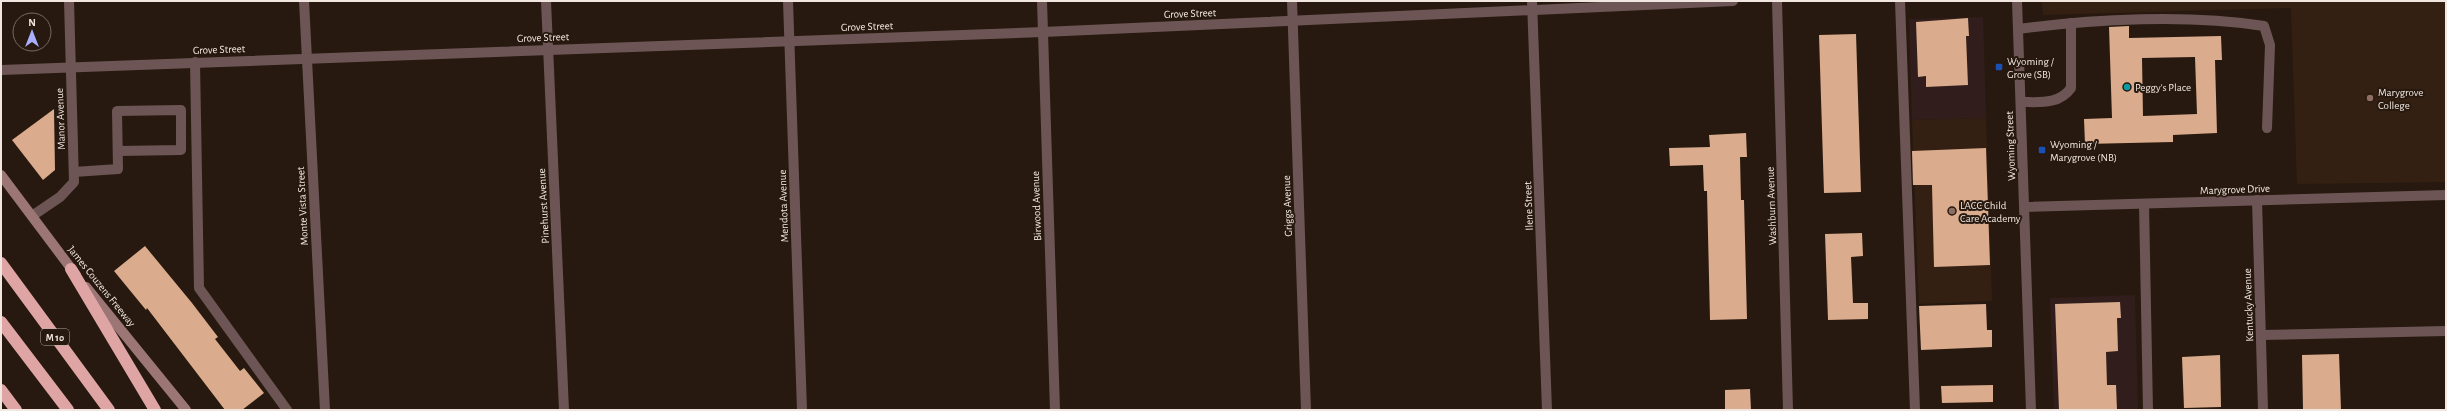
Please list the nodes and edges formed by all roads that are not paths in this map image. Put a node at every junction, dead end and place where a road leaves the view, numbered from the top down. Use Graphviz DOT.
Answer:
graph roads {
  1 [pos="69,1"];
  2 [pos="304,1"];
  3 [pos="546,1"];
  4 [pos="788,1"];
  5 [pos="1042,1"];
  6 [pos="1292,1"];
  7 [pos="1733,1"];
  8 [pos="1777,1"];
  9 [pos="1900,1"];
  10 [pos="2017,1"];
  11 [pos="1532,5"];
  12 [pos="1292,21"];
  13 [pos="2071,23"];
  14 [pos="2018,29"];
  15 [pos="1043,32"];
  16 [pos="790,40"];
  17 [pos="548,49"];
  18 [pos="306,58"];
  19 [pos="195,62"];
  20 [pos="71,67"];
  21 [pos="1,70"];
  22 [pos="2021,102"];
  23 [pos="2267,128"];
  24 [pos="118,151"];
  25 [pos="74,172"];
  26 [pos="1,175"];
  27 [pos="2446,194"];
  28 [pos="2257,200"];
  29 [pos="2144,204"];
  30 [pos="2024,207"];
  31 [pos="32,216"];
  32 [pos="1,263"];
  33 [pos="71,270"];
  34 [pos="1,322"];
  35 [pos="2446,331"];
  36 [pos="2261,335"];
  37 [pos="1,390"];
  38 [pos="16,410"];
  39 [pos="68,410"];
  40 [pos="110,410"];
  41 [pos="155,410"];
  42 [pos="186,410"];
  43 [pos="287,410"];
  44 [pos="325,410"];
  45 [pos="564,410"];
  46 [pos="802,410"];
  47 [pos="1055,410"];
  48 [pos="1306,410"];
  49 [pos="1547,410"];
  50 [pos="1788,410"];
  51 [pos="1915,410"];
  52 [pos="2031,410"];
  53 [pos="2148,410"];
  54 [pos="2264,410"];
  1 -- 20 [label="street, Manor Avenue"];
  2 -- 18 [label="street, Monte Vista Street"];
  3 -- 17 [label="street, Pinehurst Avenue"];
  4 -- 16 [label="street, Mendota Avenue"];
  5 -- 15 [label="street, Birwood Avenue"];
  6 -- 12 [label="street, Griggs Avenue"];
  7 -- 11 [label="street, Grove Street"];
  8 -- 50 [label="street, Washburn Avenue"];
  9 -- 51 [label="street"];
  10 -- 14 [label="street, Wyoming Street"];
  11 -- 12 [label="street, Grove Street"];
  11 -- 49 [label="street, Ilene Street"];
  12 -- 15 [label="street, Grove Street"];
  12 -- 48 [label="street, Griggs Avenue"];
  13 -- 14 [label="street"];
  13 -- 22 [label="street"];
  13 -- 23 [label="street"];
  14 -- 22 [label="street, Wyoming Street"];
  15 -- 16 [label="street, Grove Street"];
  15 -- 47 [label="street, Birwood Avenue"];
  16 -- 17 [label="street, Grove Street"];
  16 -- 46 [label="street, Mendota Avenue"];
  17 -- 18 [label="street, Grove Street"];
  17 -- 45 [label="street, Pinehurst Avenue"];
  18 -- 19 [label="street, Grove Street"];
  18 -- 44 [label="street, Monte Vista Street"];
  19 -- 20 [label="street, Grove Street"];
  19 -- 43 [label="street"];
  20 -- 21 [label="street, Grove Street"];
  20 -- 25 [label="street, Manor Avenue"];
  22 -- 30 [label="street, Wyoming Street"];
  24 -- 24 [label="street"];
  24 -- 25 [label="street"];
  25 -- 31 [label="street, Manor Avenue"];
  26 -- 31 [label="main road, James Couzens Freeway"];
  27 -- 28 [label="street, Marygrove Drive"];
  28 -- 29 [label="street, Marygrove Drive"];
  28 -- 36 [label="street, Kentucky Avenue"];
  29 -- 30 [label="street, Marygrove Drive"];
  29 -- 53 [label="street"];
  30 -- 52 [label="street, Wyoming Street"];
  31 -- 33 [label="main road, James Couzens Freeway"];
  32 -- 40 [label="highway, M 10"];
  33 -- 41 [label="highway"];
  33 -- 42 [label="main road, James Couzens Freeway"];
  34 -- 39 [label="highway"];
  35 -- 36 [label="street"];
  36 -- 54 [label="street, Kentucky Avenue"];
  37 -- 38 [label="highway"];
}
